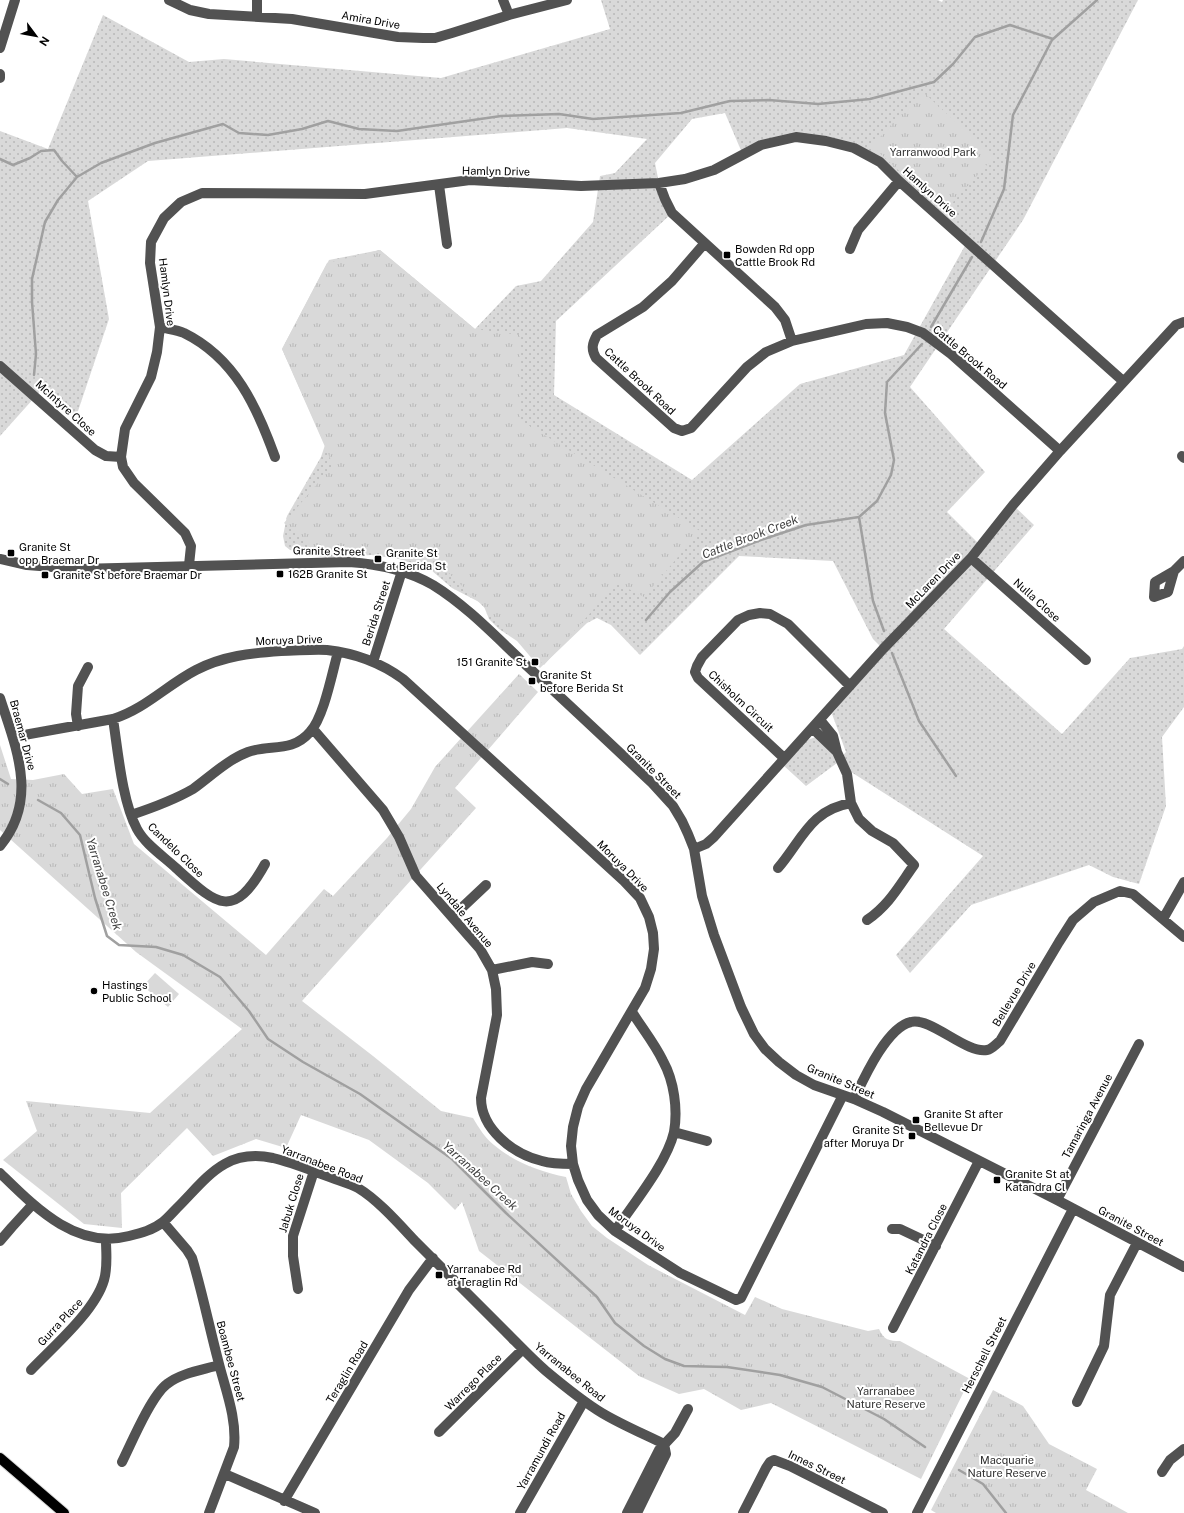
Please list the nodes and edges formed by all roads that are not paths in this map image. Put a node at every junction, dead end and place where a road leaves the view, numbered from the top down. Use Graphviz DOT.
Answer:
graph roads {
  1 [pos="16,0"];
  2 [pos="169,0"];
  3 [pos="257,0"];
  4 [pos="503,0"];
  5 [pos="567,0"];
  6 [pos="509,16"];
  7 [pos="257,17"];
  8 [pos="0,48"];
  9 [pos="0,74"];
  10 [pos="0,78"];
  11 [pos="899,181"];
  12 [pos="659,183"];
  13 [pos="439,185"];
  14 [pos="447,244"];
  15 [pos="704,244"];
  16 [pos="850,249"];
  17 [pos="1184,322"];
  18 [pos="160,327"];
  19 [pos="792,341"];
  20 [pos="0,366"];
  21 [pos="1124,381"];
  22 [pos="1060,451"];
  23 [pos="121,457"];
  24 [pos="275,457"];
  25 [pos="971,558"];
  26 [pos="0,560"];
  27 [pos="1184,561"];
  28 [pos="189,565"];
  29 [pos="402,571"];
  30 [pos="1174,571"];
  31 [pos="338,652"];
  32 [pos="1086,660"];
  33 [pos="373,662"];
  34 [pos="88,667"];
  35 [pos="850,686"];
  36 [pos="0,698"];
  37 [pos="113,719"];
  38 [pos="820,720"];
  39 [pos="78,726"];
  40 [pos="812,728"];
  41 [pos="313,729"];
  42 [pos="13,737"];
  43 [pos="837,752"];
  44 [pos="784,758"];
  45 [pos="851,803"];
  46 [pos="131,815"];
  47 [pos="0,846"];
  48 [pos="694,849"];
  49 [pos="265,864"];
  50 [pos="778,868"];
  51 [pos="1184,882"];
  52 [pos="486,885"];
  53 [pos="452,917"];
  54 [pos="1163,919"];
  55 [pos="867,920"];
  56 [pos="1184,937"];
  57 [pos="548,964"];
  58 [pos="492,970"];
  59 [pos="632,1012"];
  60 [pos="1138,1044"];
  61 [pos="860,1085"];
  62 [pos="844,1095"];
  63 [pos="854,1099"];
  64 [pos="865,1104"];
  65 [pos="674,1132"];
  66 [pos="707,1141"];
  67 [pos="979,1161"];
  68 [pos="573,1164"];
  69 [pos="314,1171"];
  70 [pos="0,1173"];
  71 [pos="1057,1200"];
  72 [pos="33,1204"];
  73 [pos="1073,1209"];
  74 [pos="163,1222"];
  75 [pos="892,1229"];
  76 [pos="616,1231"];
  77 [pos="106,1240"];
  78 [pos="0,1242"];
  79 [pos="1137,1242"];
  80 [pos="936,1246"];
  81 [pos="433,1258"];
  82 [pos="1184,1267"];
  83 [pos="298,1289"];
  84 [pos="893,1328"];
  85 [pos="523,1349"];
  86 [pos="219,1365"];
  87 [pos="31,1370"];
  88 [pos="584,1401"];
  89 [pos="1077,1402"];
  90 [pos="688,1409"];
  91 [pos="439,1432"];
  92 [pos="664,1444"];
  93 [pos="1184,1449"];
  94 [pos="0,1458"];
  95 [pos="122,1462"];
  96 [pos="1162,1472"];
  97 [pos="225,1474"];
  98 [pos="284,1500"];
  99 [pos="641,1512"];
  100 [pos="64,1513"];
  101 [pos="209,1513"];
  102 [pos="315,1513"];
  103 [pos="520,1513"];
  104 [pos="627,1513"];
  105 [pos="742,1513"];
  106 [pos="883,1513"];
  107 [pos="917,1513"];
  1 -- 8 [label="street"];
  2 -- 7 [label="street, Amira Drive"];
  3 -- 7 [label="street"];
  4 -- 6 [label="street"];
  5 -- 6 [label="street, Amira Drive"];
  6 -- 7 [label="street, Amira Drive"];
  9 -- 10 [label="street"];
  11 -- 12 [label="street, Hamlyn Drive"];
  11 -- 16 [label="street"];
  11 -- 21 [label="street, Hamlyn Drive"];
  12 -- 13 [label="street, Hamlyn Drive"];
  12 -- 15 [label="street"];
  13 -- 14 [label="street"];
  13 -- 18 [label="street, Hamlyn Drive"];
  15 -- 19 [label="street"];
  15 -- 19 [label="street, Cattle Brook Road"];
  17 -- 21 [label="street, McLaren Drive"];
  18 -- 23 [label="street, Hamlyn Drive"];
  18 -- 24 [label="street"];
  19 -- 22 [label="street, Cattle Brook Road"];
  20 -- 23 [label="street, McIntyre Close"];
  21 -- 22 [label="street, McLaren Drive"];
  22 -- 25 [label="street, McLaren Drive"];
  23 -- 28 [label="street"];
  25 -- 32 [label="street, Nulla Close"];
  25 -- 35 [label="street, McLaren Drive"];
  26 -- 28 [label="street, Granite Street"];
  27 -- 30 [label="street"];
  28 -- 29 [label="street, Granite Street"];
  29 -- 33 [label="street, Berida Street"];
  29 -- 48 [label="street, Granite Street"];
  31 -- 33 [label="street, Moruya Drive"];
  31 -- 37 [label="street, Moruya Drive"];
  31 -- 41 [label="street"];
  33 -- 59 [label="street, Moruya Drive"];
  34 -- 39 [label="street"];
  35 -- 38 [label="street, McLaren Drive"];
  35 -- 44 [label="street, Chisholm Circuit"];
  36 -- 42 [label="street, Braemar Drive"];
  37 -- 39 [label="street, Moruya Drive"];
  37 -- 46 [label="street, Candelo Close"];
  38 -- 40 [label="street, McLaren Drive"];
  38 -- 43 [label="street"];
  39 -- 42 [label="street, Moruya Drive"];
  40 -- 43 [label="street"];
  40 -- 44 [label="street, McLaren Drive"];
  41 -- 46 [label="street"];
  41 -- 53 [label="street, Lyndale Avenue"];
  42 -- 47 [label="street, Braemar Drive"];
  43 -- 45 [label="street"];
  44 -- 48 [label="street, McLaren Drive"];
  45 -- 50 [label="street"];
  45 -- 55 [label="street"];
  46 -- 49 [label="street, Candelo Close"];
  48 -- 62 [label="street, Granite Street"];
  51 -- 54 [label="street"];
  52 -- 53 [label="street"];
  53 -- 58 [label="street, Lyndale Avenue"];
  54 -- 56 [label="street, Bellevue Drive"];
  54 -- 61 [label="street, Bellevue Drive"];
  57 -- 58 [label="street"];
  58 -- 68 [label="street, Lyndale Avenue"];
  59 -- 65 [label="street"];
  59 -- 68 [label="street, Moruya Drive"];
  60 -- 71 [label="street, Tamaringa Avenue"];
  61 -- 63 [label="street, Bellevue Drive"];
  61 -- 64 [label="street"];
  62 -- 63 [label="street, Granite Street"];
  62 -- 76 [label="street, Moruya Drive"];
  63 -- 64 [label="street, Granite Street"];
  64 -- 67 [label="street, Granite Street"];
  65 -- 66 [label="street"];
  65 -- 76 [label="street"];
  67 -- 71 [label="street, Granite Street"];
  67 -- 80 [label="street, Katandra Close"];
  68 -- 76 [label="street, Moruya Drive"];
  69 -- 74 [label="street, Yarranabee Road"];
  69 -- 81 [label="street, Yarranabee Road"];
  69 -- 83 [label="street, Jabuk Close"];
  70 -- 72 [label="street, Yarranabee Road"];
  71 -- 73 [label="street, Granite Street"];
  72 -- 77 [label="street, Yarranabee Road"];
  72 -- 78 [label="street"];
  73 -- 79 [label="street, Granite Street"];
  73 -- 107 [label="street, Herschell Street"];
  74 -- 77 [label="street, Yarranabee Road"];
  74 -- 86 [label="street, Boambee Street"];
  75 -- 80 [label="street"];
  77 -- 87 [label="street, Gurra Place"];
  79 -- 82 [label="street, Granite Street"];
  79 -- 89 [label="street"];
  80 -- 84 [label="street, Katandra Close"];
  81 -- 85 [label="street, Yarranabee Road"];
  81 -- 98 [label="street, Teraglin Road"];
  85 -- 88 [label="street, Yarranabee Road"];
  85 -- 91 [label="street, Warrego Place"];
  86 -- 95 [label="street"];
  86 -- 97 [label="street, Boambee Street"];
  88 -- 92 [label="street, Yarranabee Road"];
  88 -- 103 [label="street, Yarramundi Road"];
  90 -- 92 [label="street"];
  92 -- 99 [label="street"];
  92 -- 104 [label="street"];
  93 -- 96 [label="street"];
  94 -- 100 [label="main road"];
  97 -- 98 [label="street"];
  97 -- 101 [label="street, Boambee Street"];
  98 -- 102 [label="street"];
  105 -- 106 [label="street, Innes Street"];
}
